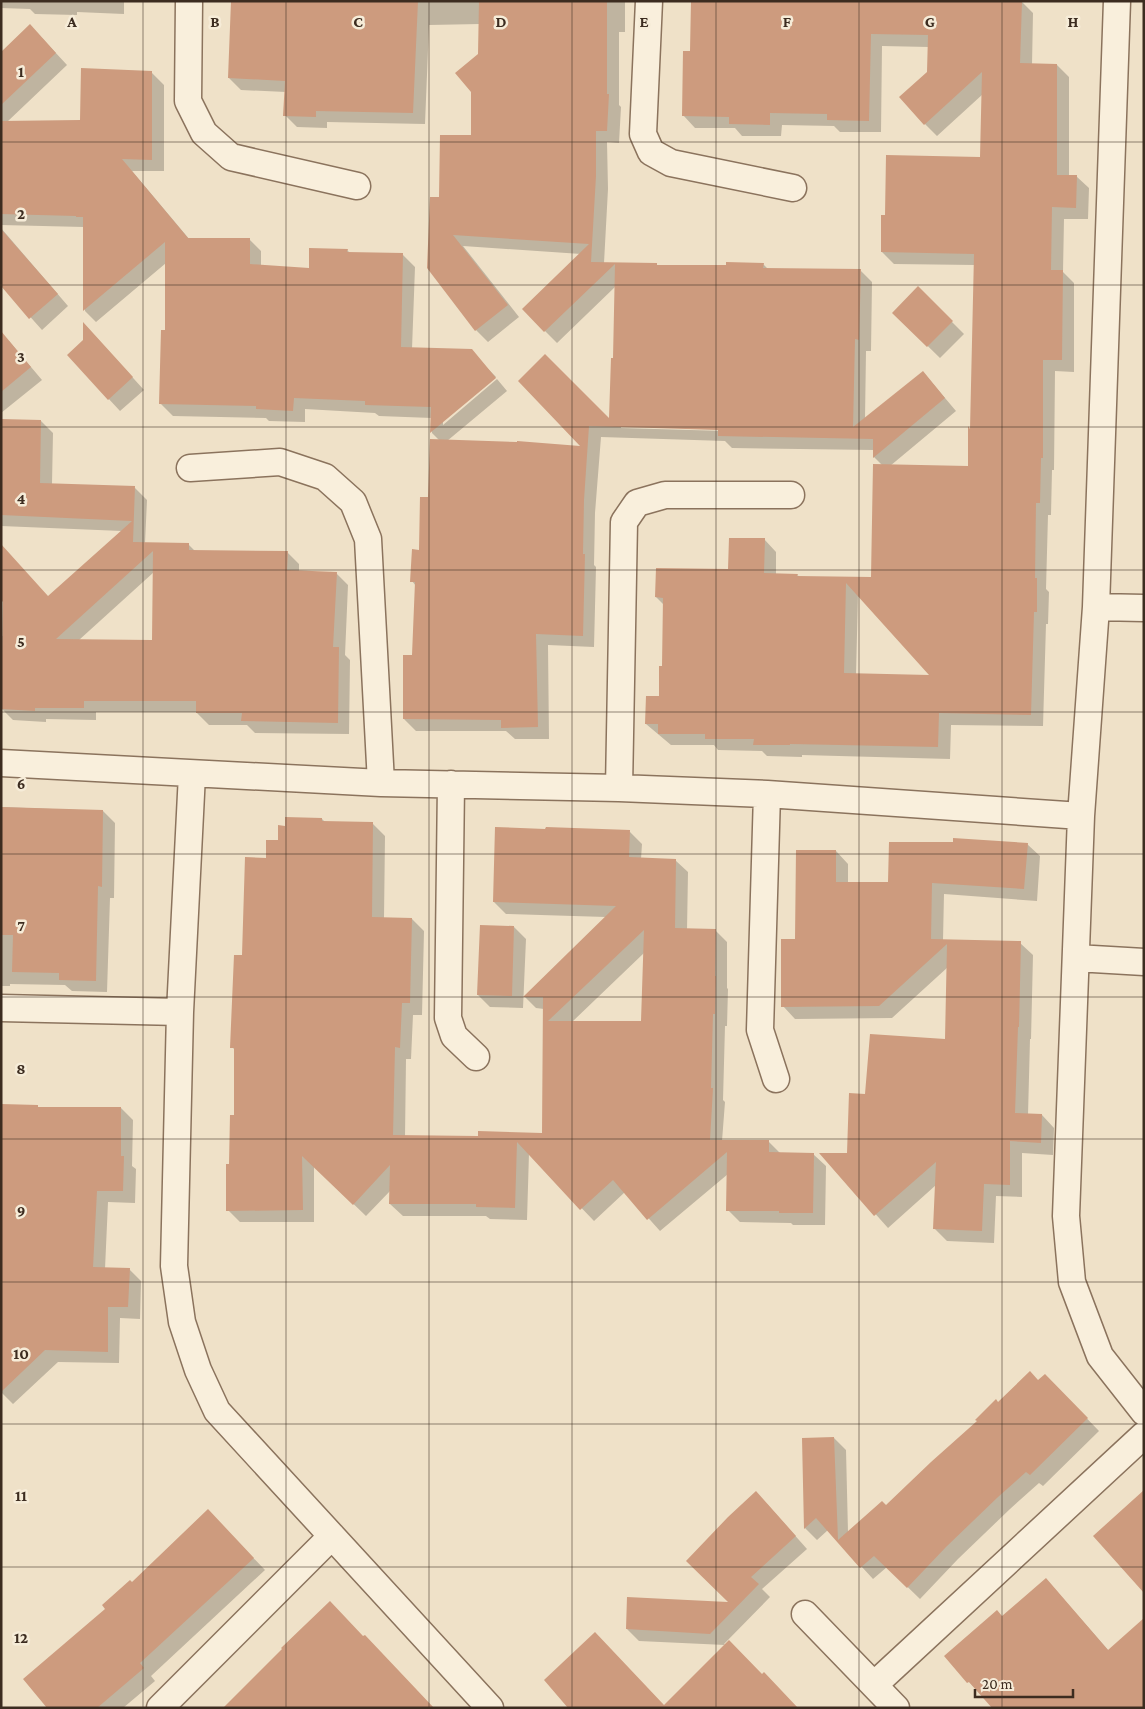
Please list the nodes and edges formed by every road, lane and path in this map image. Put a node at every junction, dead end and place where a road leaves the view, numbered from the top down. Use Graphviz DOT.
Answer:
graph roads {
  1 [pos="189,1"];
  2 [pos="649,1"];
  3 [pos="1117,1"];
  4 [pos="357,186"];
  5 [pos="794,188"];
  6 [pos="190,468"];
  7 [pos="791,495"];
  8 [pos="1096,607"];
  9 [pos="1144,608"];
  10 [pos="1,763"];
  11 [pos="192,774"];
  12 [pos="381,783"];
  13 [pos="451,784"];
  14 [pos="619,788"];
  15 [pos="767,794"];
  16 [pos="1081,816"];
  17 [pos="1076,958"];
  18 [pos="1144,962"];
  19 [pos="1,1008"];
  20 [pos="180,1012"];
  21 [pos="476,1057"];
  22 [pos="776,1079"];
  23 [pos="1144,1412"];
  24 [pos="1144,1435"];
  25 [pos="332,1536"];
  26 [pos="805,1614"];
  27 [pos="874,1685"];
  28 [pos="160,1708"];
  29 [pos="490,1708"];
  30 [pos="896,1708"];
  1 -- 4 [label="street"];
  2 -- 5 [label="street"];
  3 -- 8 [label="street"];
  6 -- 12 [label="street"];
  7 -- 14 [label="street"];
  8 -- 9 [label="street"];
  8 -- 16 [label="street"];
  10 -- 11 [label="street"];
  11 -- 12 [label="street"];
  11 -- 20 [label="street"];
  12 -- 13 [label="street"];
  13 -- 14 [label="street"];
  13 -- 21 [label="street"];
  14 -- 15 [label="street"];
  15 -- 16 [label="street"];
  15 -- 22 [label="street"];
  16 -- 17 [label="street"];
  17 -- 18 [label="street"];
  17 -- 23 [label="street"];
  19 -- 20 [label="street"];
  20 -- 25 [label="street"];
  24 -- 27 [label="street"];
  25 -- 28 [label="street"];
  25 -- 29 [label="street"];
  26 -- 27 [label="street"];
  27 -- 30 [label="street"];
}
